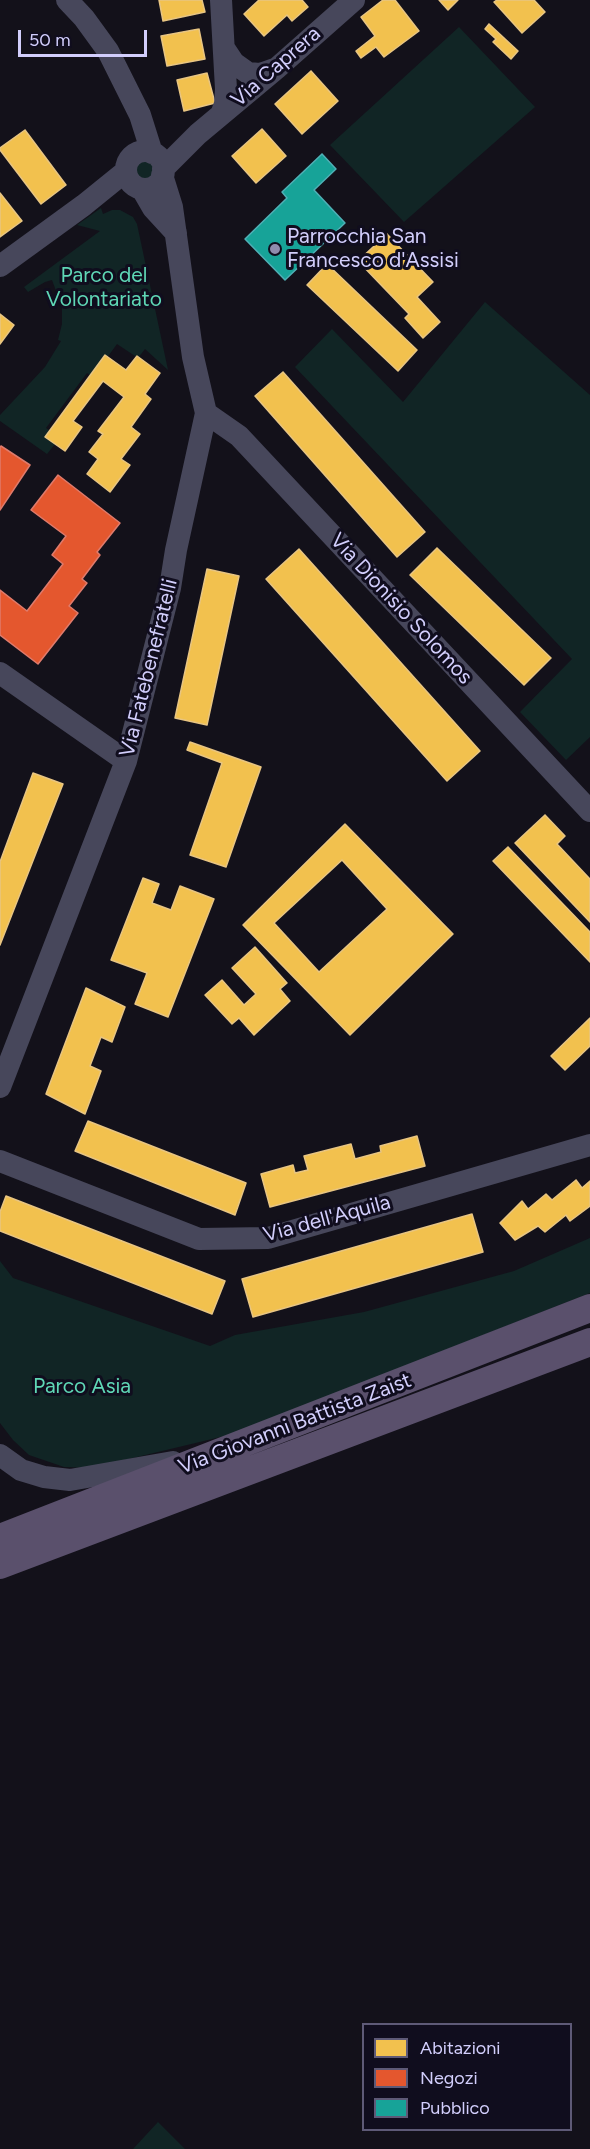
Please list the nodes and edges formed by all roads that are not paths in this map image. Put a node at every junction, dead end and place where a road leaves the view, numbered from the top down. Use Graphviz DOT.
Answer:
graph roads {
  1 [pos="67,0"];
  2 [pos="220,0"];
  3 [pos="354,0"];
  4 [pos="224,48"];
  5 [pos="277,68"];
  6 [pos="133,101"];
  7 [pos="220,115"];
  8 [pos="159,164"];
  9 [pos="133,176"];
  10 [pos="176,233"];
  11 [pos="0,266"];
  12 [pos="206,413"];
  13 [pos="0,673"];
  14 [pos="126,761"];
  15 [pos="590,811"];
  16 [pos="0,1087"];
  17 [pos="590,1145"];
  18 [pos="0,1161"];
  19 [pos="590,1308"];
  20 [pos="590,1342"];
  21 [pos="221,1454"];
  22 [pos="0,1455"];
  23 [pos="0,1538"];
  24 [pos="0,1565"];
  1 -- 6 [label="street, Via Fatebenefratelli"];
  2 -- 4 [label="street"];
  3 -- 5 [label="street, Via Caprera"];
  4 -- 5 [label="street"];
  4 -- 7 [label="street"];
  5 -- 7 [label="street, Via Caprera"];
  6 -- 8 [label="street, Via Fatebenefratelli"];
  6 -- 9 [label="street"];
  7 -- 8 [label="street, Via Caprera"];
  8 -- 9 [label="street, Via Caprera"];
  8 -- 9 [label="street"];
  8 -- 10 [label="street, Via Fatebenefratelli"];
  9 -- 10 [label="street"];
  9 -- 11 [label="street"];
  10 -- 12 [label="street, Via Fatebenefratelli"];
  12 -- 14 [label="street, Via Fatebenefratelli"];
  12 -- 15 [label="street, Via Dionisio Solomos"];
  13 -- 14 [label="street"];
  14 -- 16 [label="street, Via Fatebenefratelli"];
  17 -- 18 [label="street, Via dell'Aquila"];
  19 -- 21 [label="main road, Via Giovanni Battista Zaist"];
  20 -- 24 [label="main road, Via Giovanni Battista Zaist"];
  21 -- 22 [label="street"];
  21 -- 23 [label="main road, Via Giovanni Battista Zaist"];
}
